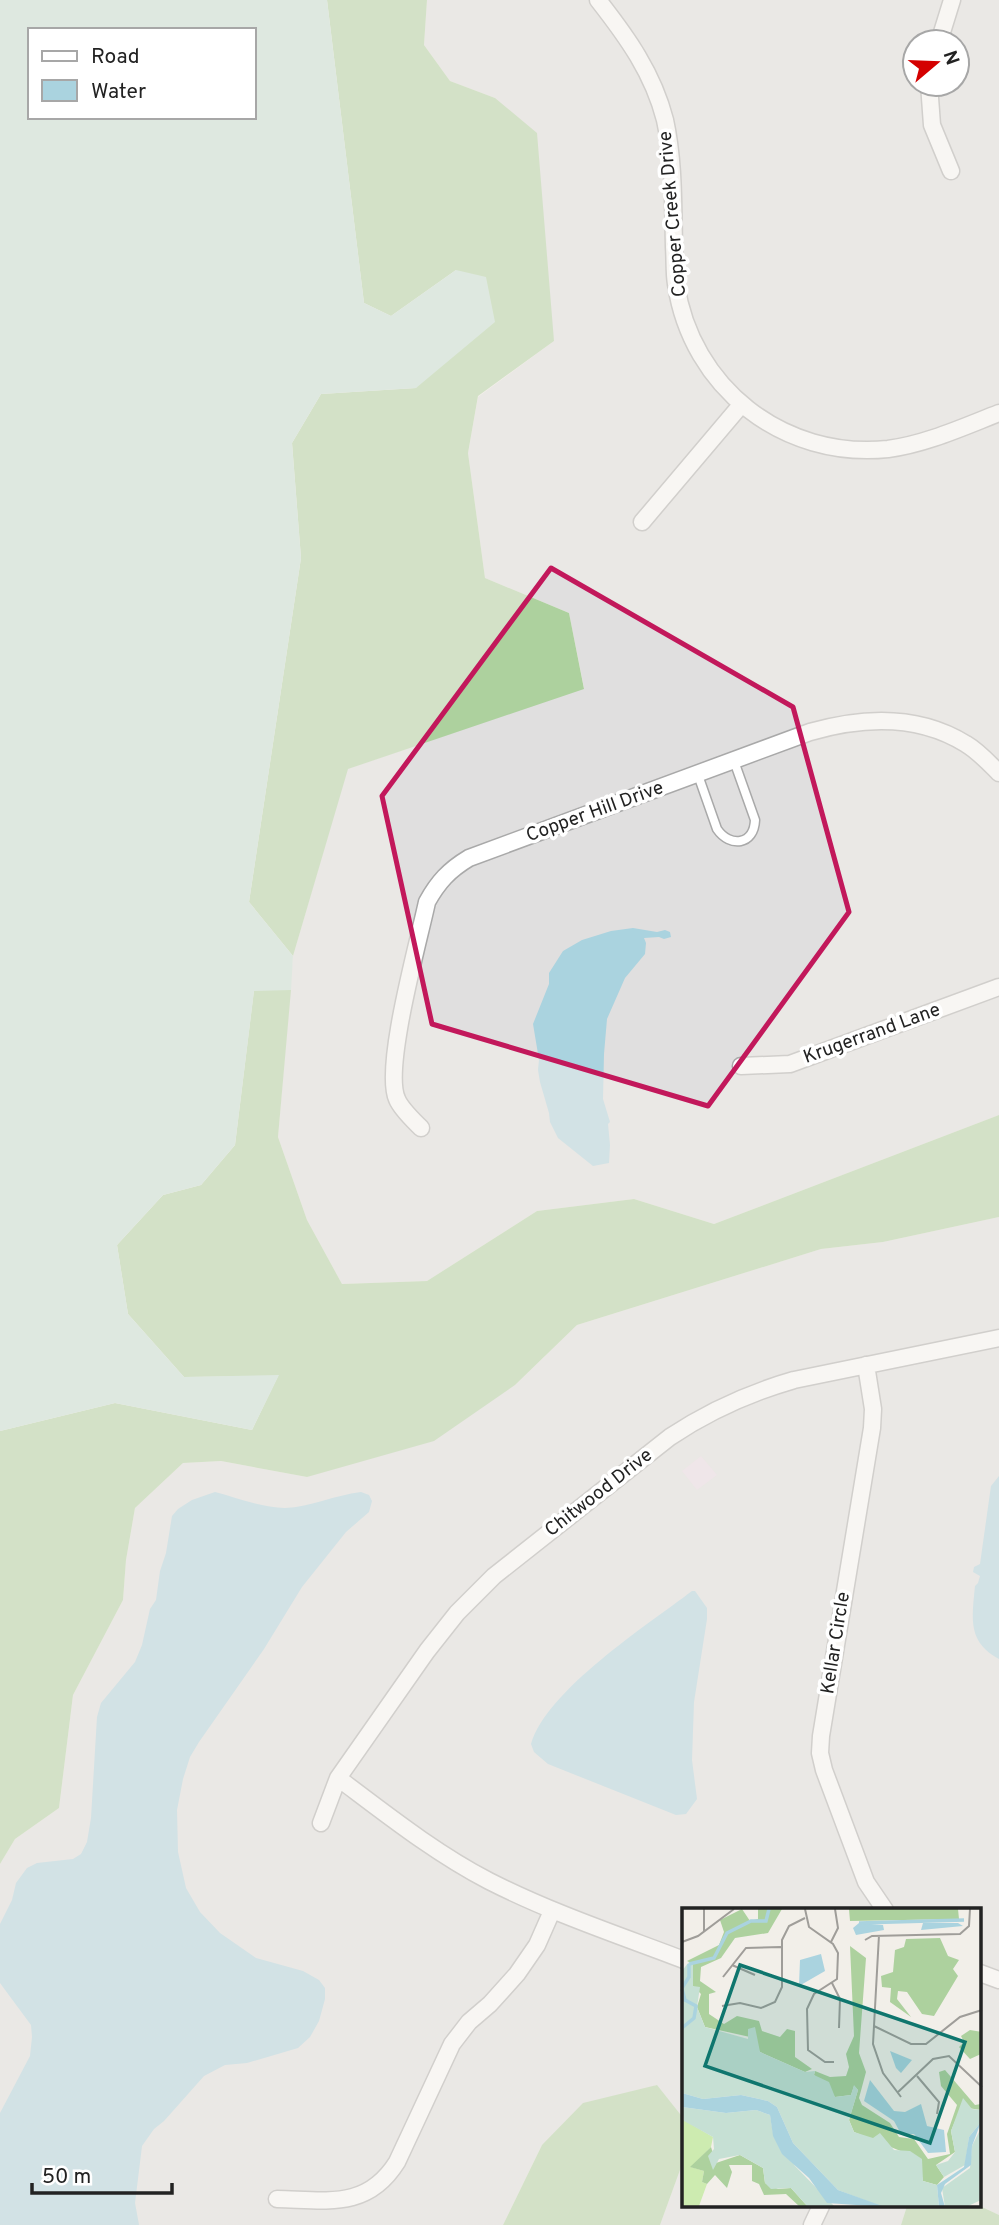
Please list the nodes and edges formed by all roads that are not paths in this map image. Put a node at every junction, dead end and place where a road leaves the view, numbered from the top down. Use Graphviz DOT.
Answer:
graph roads {
  1 [pos="598,0"];
  2 [pos="952,0"];
  3 [pos="943,28"];
  4 [pos="930,98"];
  5 [pos="951,171"];
  6 [pos="741,405"];
  7 [pos="999,413"];
  8 [pos="642,522"];
  9 [pos="734,761"];
  10 [pos="999,772"];
  11 [pos="698,775"];
  12 [pos="999,987"];
  13 [pos="741,1066"];
  14 [pos="421,1128"];
  15 [pos="999,1338"];
  16 [pos="866,1365"];
  17 [pos="338,1778"];
  18 [pos="321,1823"];
  19 [pos="884,1908"];
  20 [pos="552,1911"];
  21 [pos="682,1959"];
  22 [pos="982,1974"];
  23 [pos="999,1980"];
  24 [pos="277,2199"];
  25 [pos="820,2208"];
  26 [pos="812,2225"];
  1 -- 6 [label="street, Copper Creek Drive"];
  2 -- 3 [label="street"];
  4 -- 5 [label="street"];
  6 -- 7 [label="street, Copper Creek Drive"];
  6 -- 8 [label="street"];
  9 -- 10 [label="street, Copper Hill Drive"];
  9 -- 11 [label="street, Copper Hill Drive"];
  9 -- 11 [label="lane"];
  11 -- 14 [label="street, Copper Hill Drive"];
  12 -- 13 [label="street, Krugerrand Lane"];
  15 -- 16 [label="street, Chitwood Drive"];
  16 -- 17 [label="street, Chitwood Drive"];
  16 -- 19 [label="street, Kellar Circle"];
  17 -- 18 [label="street, Chitwood Drive"];
  17 -- 20 [label="street"];
  20 -- 21 [label="street"];
  20 -- 24 [label="street"];
  22 -- 23 [label="street"];
  25 -- 26 [label="street"];
}
